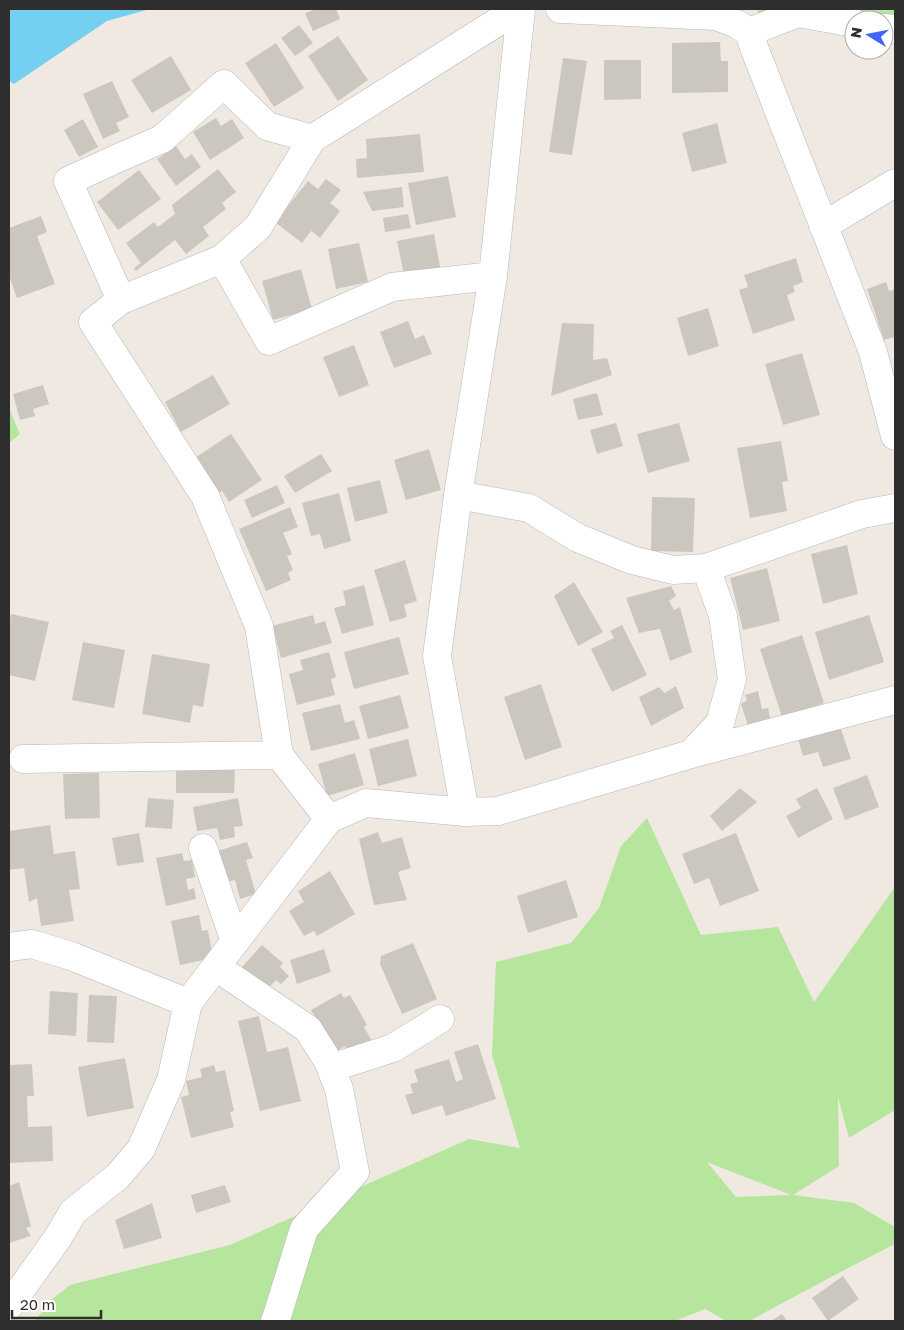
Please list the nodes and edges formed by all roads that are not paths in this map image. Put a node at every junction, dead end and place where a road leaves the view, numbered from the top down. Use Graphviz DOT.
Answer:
graph roads {
  1 [pos="519,9"];
  2 [pos="560,9"];
  3 [pos="844,21"];
  4 [pos="749,32"];
  5 [pos="312,139"];
  6 [pos="895,183"];
  7 [pos="823,226"];
  8 [pos="222,259"];
  9 [pos="493,276"];
  10 [pos="121,300"];
  11 [pos="895,436"];
  12 [pos="458,495"];
  13 [pos="895,508"];
  14 [pos="706,568"];
  15 [pos="895,700"];
  16 [pos="691,754"];
  17 [pos="279,755"];
  18 [pos="23,759"];
  19 [pos="464,812"];
  20 [pos="329,819"];
  21 [pos="203,848"];
  22 [pos="235,942"];
  23 [pos="9,946"];
  24 [pos="216,967"];
  25 [pos="188,1003"];
  26 [pos="440,1019"];
  27 [pos="331,1068"];
  28 [pos="9,1306"];
  29 [pos="275,1321"];
  1 -- 5 [label="street"];
  1 -- 9 [label="street"];
  2 -- 4 [label="street"];
  3 -- 4 [label="street"];
  4 -- 7 [label="street"];
  5 -- 8 [label="street"];
  5 -- 10 [label="street"];
  6 -- 7 [label="street"];
  7 -- 11 [label="street"];
  8 -- 9 [label="street"];
  8 -- 10 [label="street"];
  9 -- 12 [label="street"];
  10 -- 17 [label="street"];
  12 -- 14 [label="street"];
  12 -- 19 [label="street"];
  13 -- 14 [label="street"];
  14 -- 16 [label="street"];
  15 -- 16 [label="street"];
  16 -- 19 [label="street"];
  17 -- 18 [label="street"];
  17 -- 20 [label="street"];
  19 -- 20 [label="street"];
  20 -- 22 [label="street"];
  21 -- 22 [label="street"];
  22 -- 24 [label="street"];
  23 -- 25 [label="street"];
  24 -- 25 [label="street"];
  24 -- 27 [label="street"];
  25 -- 28 [label="street"];
  26 -- 27 [label="street"];
  27 -- 29 [label="street"];
}
